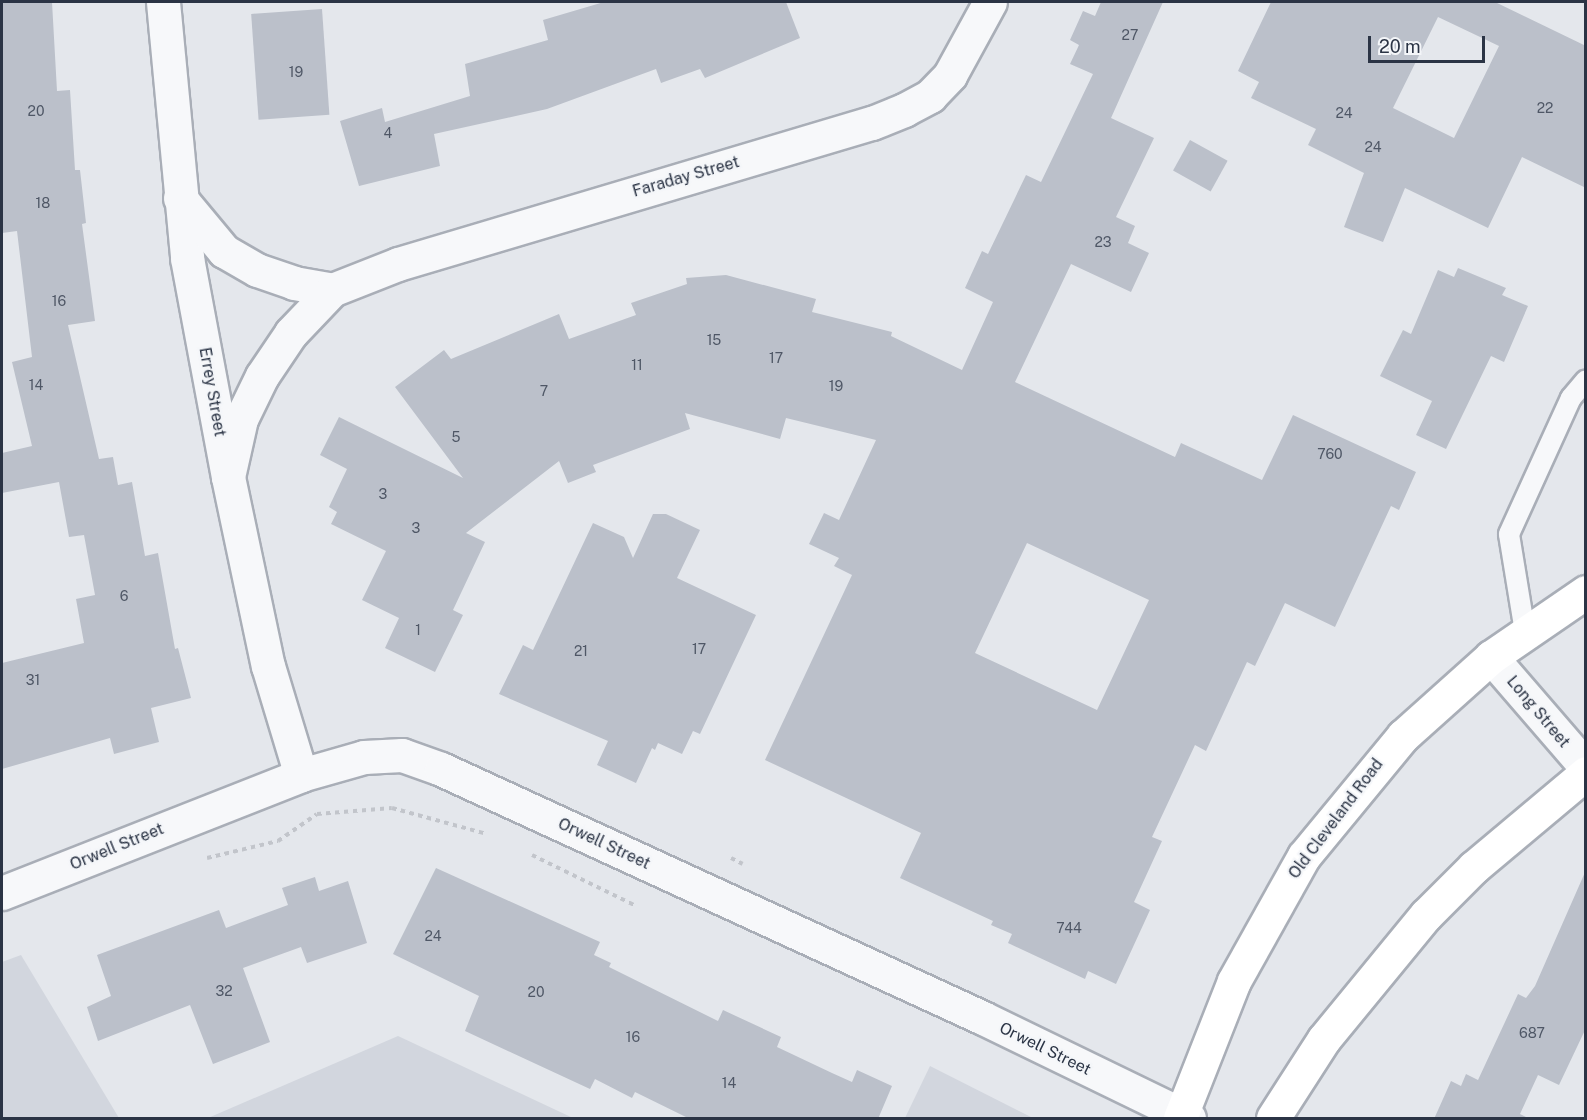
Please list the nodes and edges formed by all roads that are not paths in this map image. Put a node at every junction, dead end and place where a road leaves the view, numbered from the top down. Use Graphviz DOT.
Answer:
graph roads {
  1 [pos="163,2"];
  2 [pos="990,2"];
  3 [pos="178,196"];
  4 [pos="332,290"];
  5 [pos="1586,380"];
  6 [pos="228,477"];
  7 [pos="1586,592"];
  8 [pos="1525,632"];
  9 [pos="1491,657"];
  10 [pos="1586,767"];
  11 [pos="1586,773"];
  12 [pos="301,775"];
  13 [pos="2,893"];
  14 [pos="1183,1118"];
  15 [pos="1274,1119"];
  1 -- 3 [label="street, Errey Street"];
  2 -- 4 [label="street, Faraday Street"];
  3 -- 4 [label="street"];
  3 -- 6 [label="street, Errey Street"];
  4 -- 6 [label="street, Faraday Street"];
  5 -- 8 [label="lane"];
  6 -- 12 [label="street, Errey Street"];
  7 -- 8 [label="highway, Old Cleveland Road"];
  8 -- 9 [label="highway, Old Cleveland Road"];
  9 -- 10 [label="street, Long Street"];
  9 -- 14 [label="highway, Old Cleveland Road"];
  11 -- 15 [label="highway"];
  12 -- 13 [label="street, Orwell Street"];
  12 -- 14 [label="street, Orwell Street"];
}
